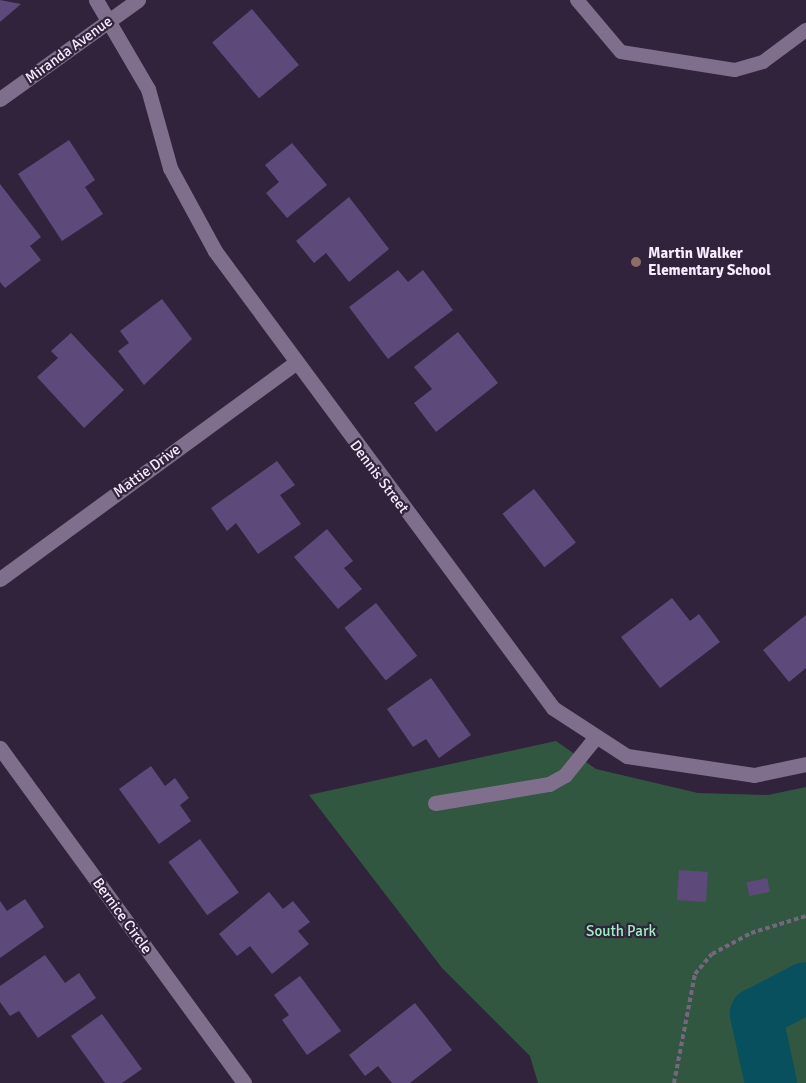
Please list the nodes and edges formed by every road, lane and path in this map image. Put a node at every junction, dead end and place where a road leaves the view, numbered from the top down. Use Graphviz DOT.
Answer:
graph roads {
  1 [pos="96,0"];
  2 [pos="138,0"];
  3 [pos="577,0"];
  4 [pos="110,20"];
  5 [pos="806,30"];
  6 [pos="0,99"];
  7 [pos="295,363"];
  8 [pos="0,579"];
  9 [pos="594,739"];
  10 [pos="0,748"];
  11 [pos="806,764"];
  12 [pos="435,803"];
  13 [pos="806,916"];
  14 [pos="244,1083"];
  15 [pos="674,1083"];
  1 -- 4 [label="street, Dennis Street"];
  2 -- 4 [label="street, Miranda Avenue"];
  3 -- 5 [label="lane"];
  4 -- 6 [label="street, Miranda Avenue"];
  4 -- 7 [label="street, Dennis Street"];
  7 -- 8 [label="street, Mattie Drive"];
  7 -- 9 [label="street, Dennis Street"];
  9 -- 11 [label="street, Dennis Street"];
  9 -- 12 [label="street"];
  10 -- 14 [label="street, Bernice Circle"];
  13 -- 15 [label="path"];
}
